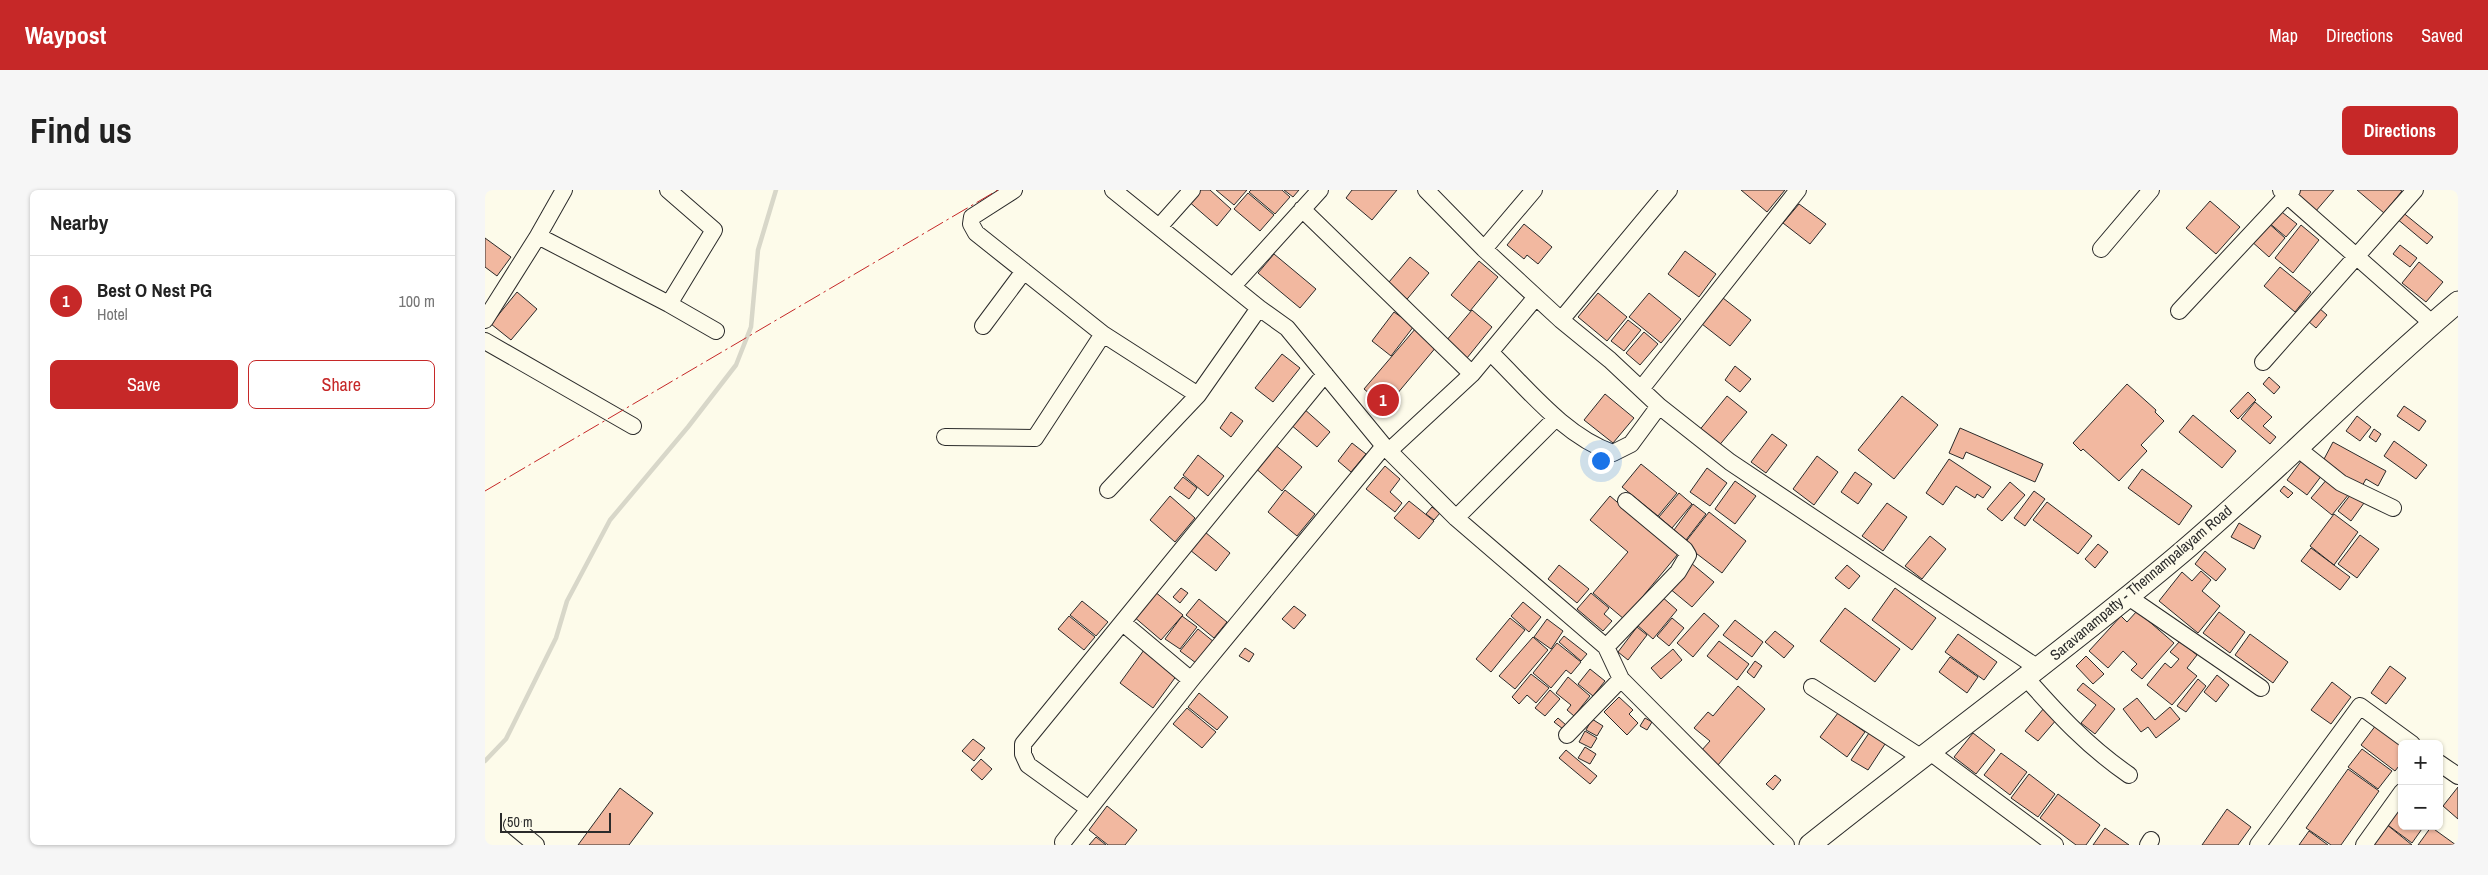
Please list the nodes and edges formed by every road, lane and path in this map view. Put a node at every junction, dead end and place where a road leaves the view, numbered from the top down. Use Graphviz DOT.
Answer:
graph roads {
  1 [pos="564,190"];
  2 [pos="668,190"];
  3 [pos="1014,190"];
  4 [pos="1113,190"];
  5 [pos="1192,190"];
  6 [pos="1320,190"];
  7 [pos="1426,190"];
  8 [pos="1534,190"];
  9 [pos="1669,190"];
  10 [pos="1798,190"];
  11 [pos="2151,190"];
  12 [pos="2415,190"];
  13 [pos="2287,192"];
  14 [pos="1302,209"];
  15 [pos="1159,227"];
  16 [pos="538,236"];
  17 [pos="1484,249"];
  18 [pos="2101,249"];
  19 [pos="2357,256"];
  20 [pos="1024,271"];
  21 [pos="1233,286"];
  22 [pos="1536,297"];
  23 [pos="2458,302"];
  24 [pos="669,304"];
  25 [pos="1259,308"];
  26 [pos="2179,311"];
  27 [pos="485,320"];
  28 [pos="1561,320"];
  29 [pos="2433,324"];
  30 [pos="983,326"];
  31 [pos="716,331"];
  32 [pos="1103,334"];
  33 [pos="485,341"];
  34 [pos="1491,353"];
  35 [pos="2263,362"];
  36 [pos="1325,374"];
  37 [pos="1471,374"];
  38 [pos="1641,389"];
  39 [pos="1197,395"];
  40 [pos="1659,406"];
  41 [pos="1556,418"];
  42 [pos="633,426"];
  43 [pos="945,437"];
  44 [pos="1387,448"];
  45 [pos="2297,448"];
  46 [pos="1108,490"];
  47 [pos="1626,501"];
  48 [pos="2393,508"];
  49 [pos="1456,518"];
  50 [pos="2127,596"];
  51 [pos="1123,623"];
  52 [pos="1606,647"];
  53 [pos="2032,673"];
  54 [pos="1191,680"];
  55 [pos="1621,680"];
  56 [pos="1812,688"];
  57 [pos="2261,688"];
  58 [pos="1567,735"];
  59 [pos="2407,740"];
  60 [pos="1926,755"];
  61 [pos="2443,766"];
  62 [pos="2129,775"];
  63 [pos="2458,776"];
  64 [pos="2398,798"];
  65 [pos="1089,809"];
  66 [pos="512,824"];
  67 [pos="1063,842"];
  68 [pos="536,845"];
  69 [pos="1786,845"];
  70 [pos="1809,845"];
  71 [pos="2055,845"];
  72 [pos="2258,845"];
  73 [pos="2364,845"];
  1 -- 16 [label="street"];
  2 -- 24 [label="street"];
  3 -- 20 [label="street"];
  4 -- 15 [label="street"];
  5 -- 15 [label="street"];
  6 -- 14 [label="street"];
  7 -- 17 [label="street"];
  8 -- 17 [label="street"];
  9 -- 28 [label="street"];
  10 -- 38 [label="street"];
  11 -- 18 [label="street"];
  12 -- 19 [label="street"];
  13 -- 19 [label="street"];
  13 -- 26 [label="street"];
  14 -- 21 [label="street"];
  14 -- 37 [label="street"];
  15 -- 21 [label="street"];
  16 -- 24 [label="street"];
  16 -- 27 [label="street"];
  17 -- 22 [label="street"];
  19 -- 29 [label="street"];
  19 -- 35 [label="street"];
  20 -- 30 [label="street"];
  20 -- 32 [label="street"];
  21 -- 25 [label="street"];
  22 -- 28 [label="street"];
  22 -- 34 [label="street"];
  23 -- 29 [label="main road, Saravanampatty - Thennampalayam Road"];
  24 -- 31 [label="street"];
  25 -- 36 [label="street"];
  25 -- 39 [label="street"];
  28 -- 38 [label="street"];
  29 -- 45 [label="main road, Saravanampatty - Thennampalayam Road"];
  32 -- 39 [label="street"];
  32 -- 43 [label="street"];
  33 -- 42 [label="street"];
  34 -- 37 [label="street"];
  34 -- 41 [label="street"];
  36 -- 44 [label="street"];
  36 -- 51 [label="street"];
  37 -- 44 [label="street"];
  38 -- 40 [label="street"];
  39 -- 46 [label="street"];
  40 -- 41 [label="street"];
  40 -- 53 [label="street"];
  41 -- 49 [label="street"];
  44 -- 49 [label="street"];
  44 -- 54 [label="street"];
  45 -- 48 [label="street"];
  45 -- 50 [label="main road, Saravanampatty - Thennampalayam Road"];
  47 -- 52 [label="street"];
  49 -- 52 [label="street"];
  50 -- 53 [label="main road, Saravanampatty - Thennampalayam Road"];
  50 -- 57 [label="street"];
  51 -- 54 [label="street"];
  51 -- 65 [label="street"];
  52 -- 55 [label="street"];
  53 -- 60 [label="main road, Saravanampatty - Thennampalayam Road"];
  53 -- 62 [label="street"];
  54 -- 65 [label="street"];
  55 -- 58 [label="street"];
  55 -- 69 [label="street"];
  56 -- 60 [label="street"];
  59 -- 72 [label="street"];
  60 -- 70 [label="main road, Saravanampatty - Thennampalayam Road"];
  60 -- 71 [label="street"];
  61 -- 63 [label="street"];
  64 -- 73 [label="street"];
  65 -- 67 [label="street"];
  66 -- 68 [label="street"];
}
